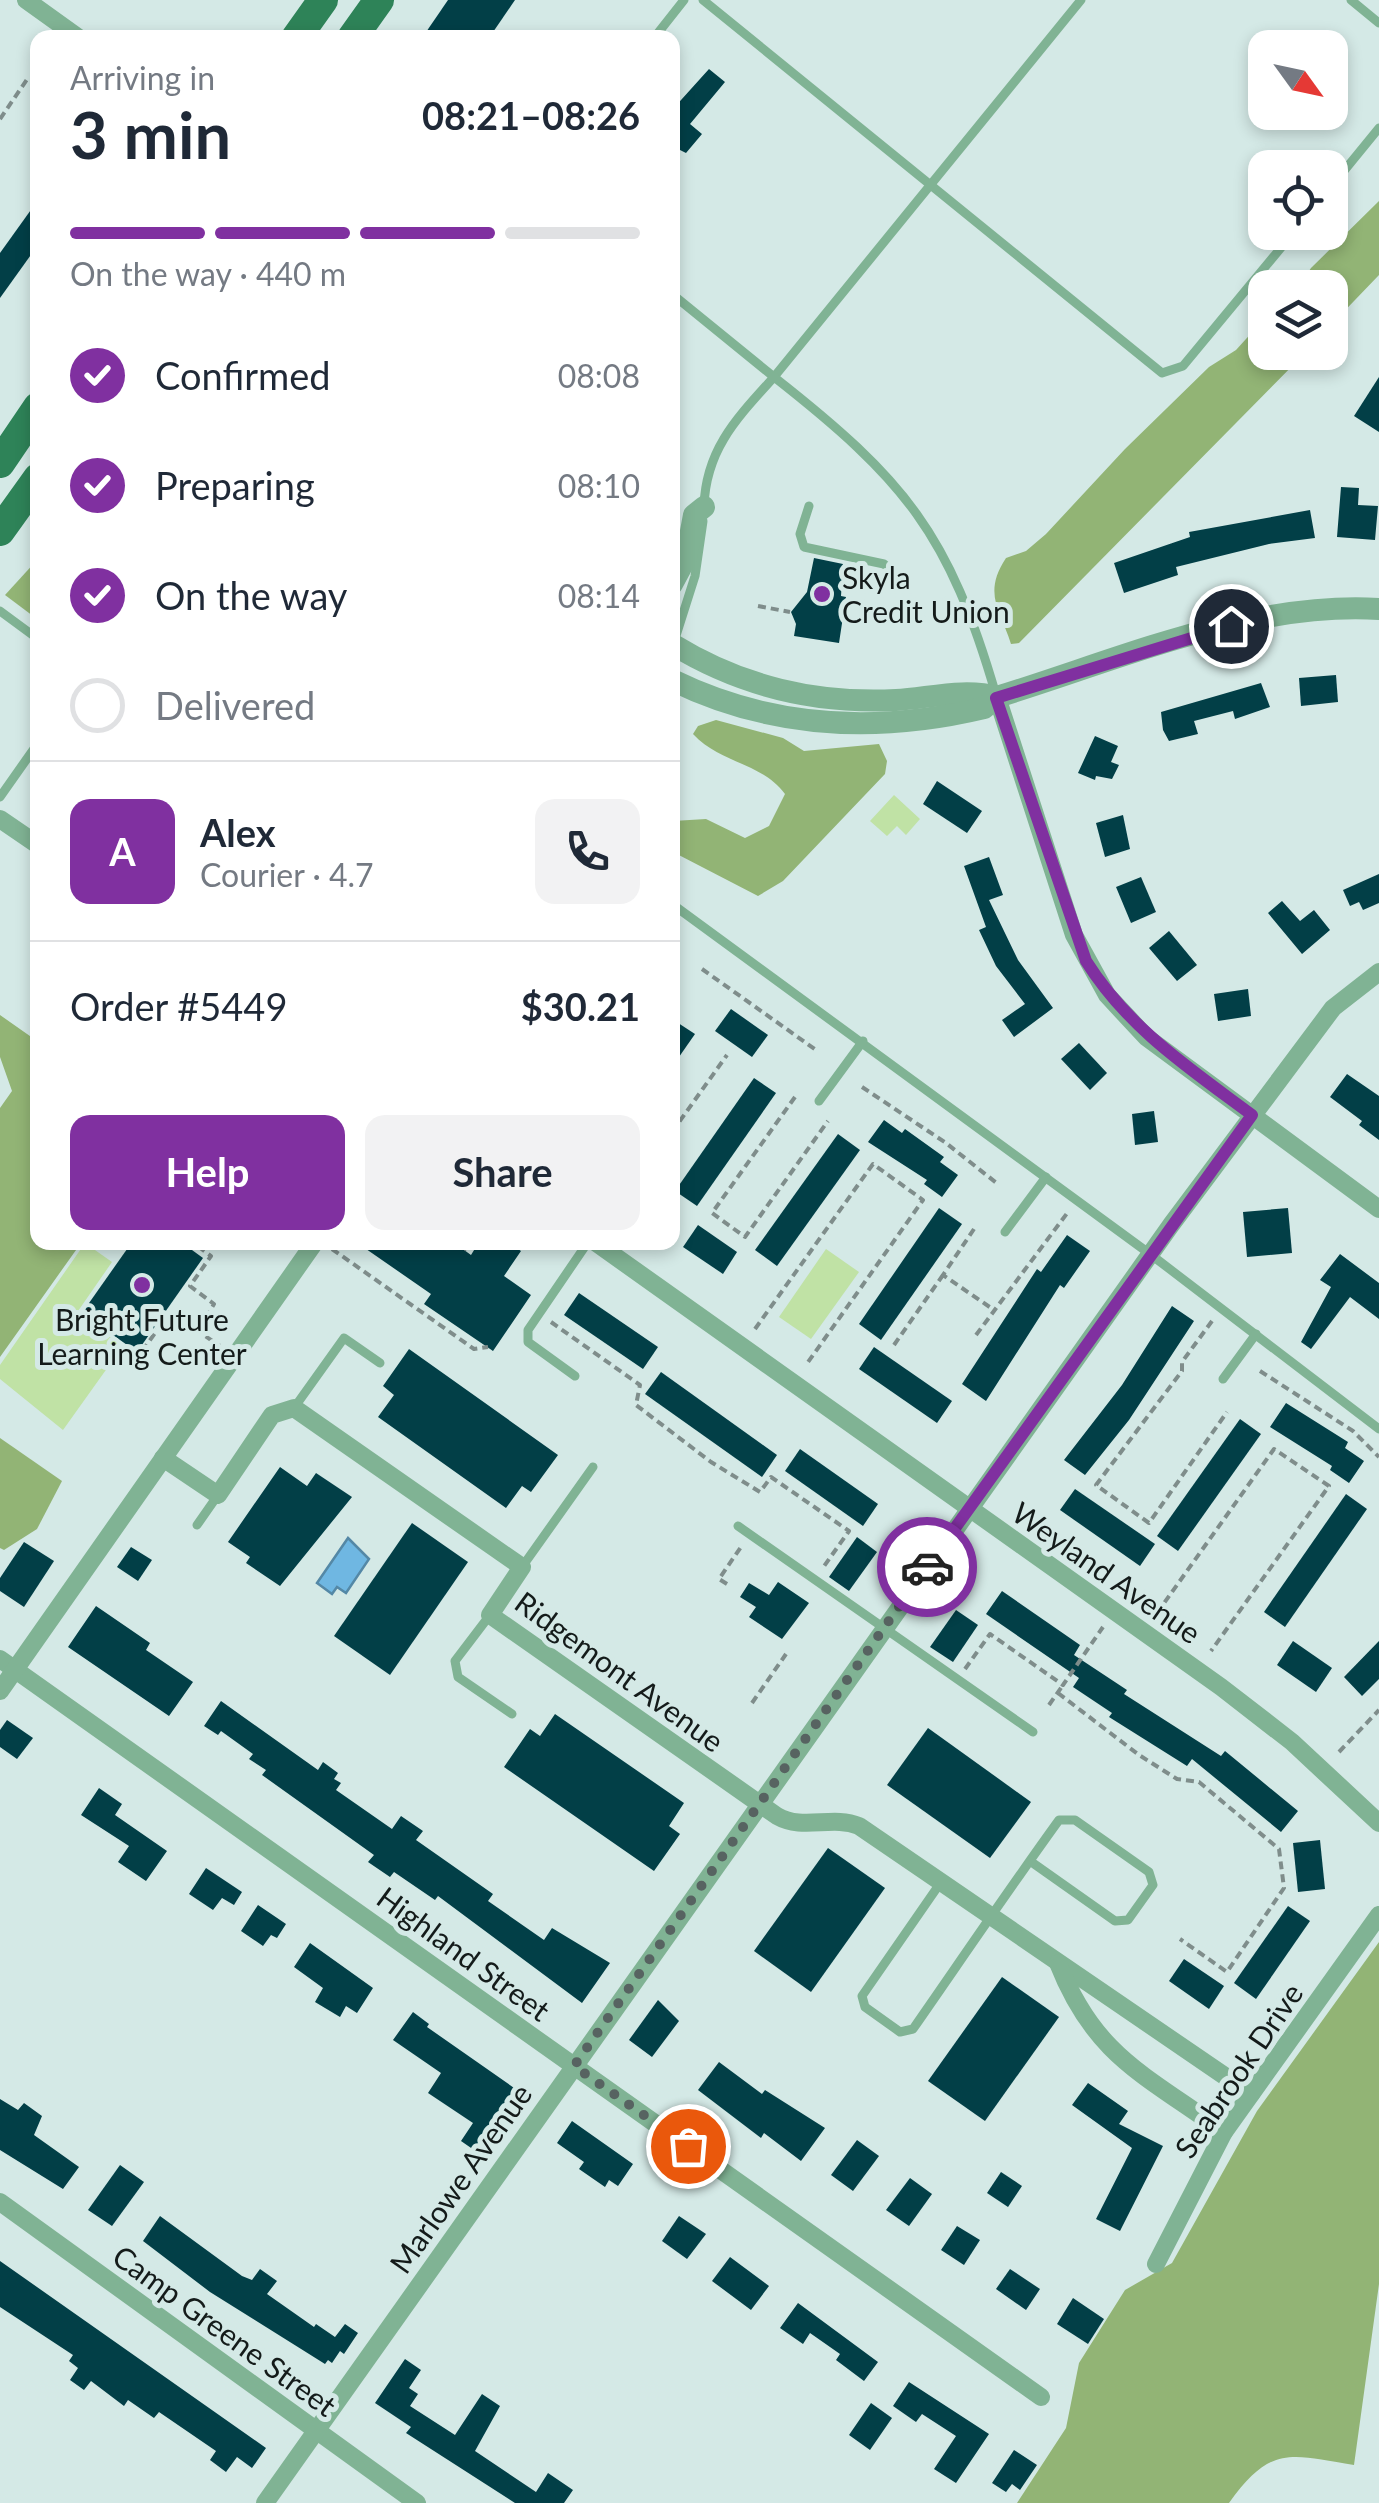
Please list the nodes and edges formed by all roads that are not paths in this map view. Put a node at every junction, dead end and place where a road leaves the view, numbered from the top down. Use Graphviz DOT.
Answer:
graph roads {
  1 [pos="26,0"];
  2 [pos="323,0"];
  3 [pos="379,0"];
  4 [pos="684,0"];
  5 [pos="704,0"];
  6 [pos="1081,0"];
  7 [pos="1350,0"];
  8 [pos="1379,23"];
  9 [pos="68,30"];
  10 [pos="302,30"];
  11 [pos="358,30"];
  12 [pos="660,30"];
  13 [pos="1379,128"];
  14 [pos="1348,166"];
  15 [pos="930,185"];
  16 [pos="1279,250"];
  17 [pos="680,301"];
  18 [pos="774,377"];
  19 [pos="30,418"];
  20 [pos="1,460"];
  21 [pos="30,489"];
  22 [pos="809,506"];
  23 [pos="704,507"];
  24 [pos="0,531"];
  25 [pos="680,569"];
  26 [pos="904,583"];
  27 [pos="1379,609"];
  28 [pos="0,612"];
  29 [pos="680,624"];
  30 [pos="30,633"];
  31 [pos="680,649"];
  32 [pos="680,683"];
  33 [pos="996,698"];
  34 [pos="30,755"];
  35 [pos="0,797"];
  36 [pos="0,818"];
  37 [pos="30,839"];
  38 [pos="680,910"];
  39 [pos="1379,972"];
  40 [pos="863,1041"];
  41 [pos="819,1101"];
  42 [pos="1252,1115"];
  43 [pos="1046,1177"];
  44 [pos="1379,1209"];
  45 [pos="1005,1232"];
  46 [pos="320,1250"];
  47 [pos="586,1250"];
  48 [pos="603,1250"];
  49 [pos="1150,1254"];
  50 [pos="1256,1334"];
  51 [pos="380,1363"];
  52 [pos="575,1376"];
  53 [pos="1223,1379"];
  54 [pos="294,1408"];
  55 [pos="1379,1429"];
  56 [pos="163,1458"];
  57 [pos="593,1466"];
  58 [pos="218,1495"];
  59 [pos="969,1508"];
  60 [pos="198,1525"];
  61 [pos="738,1526"];
  62 [pos="522,1568"];
  63 [pos="490,1615"];
  64 [pos="883,1630"];
  65 [pos="8,1664"];
  66 [pos="0,1691"];
  67 [pos="512,1714"];
  68 [pos="1033,1732"];
  69 [pos="759,1804"];
  70 [pos="1379,1823"];
  71 [pos="1030,1861"];
  72 [pos="941,1882"];
  73 [pos="1379,1914"];
  74 [pos="991,1916"];
  75 [pos="1056,1962"];
  76 [pos="574,2066"];
  77 [pos="1251,2094"];
  78 [pos="1224,2132"];
  79 [pos="0,2202"];
  80 [pos="1156,2264"];
  81 [pos="1041,2398"];
  82 [pos="317,2430"];
  83 [pos="264,2503"];
  84 [pos="418,2503"];
  1 -- 9 [label="street"];
  2 -- 10 [label="main road"];
  3 -- 11 [label="main road"];
  4 -- 12 [label="lane"];
  5 -- 15 [label="lane"];
  6 -- 15 [label="lane"];
  7 -- 8 [label="lane"];
  13 -- 14 [label="lane"];
  15 -- 16 [label="lane"];
  15 -- 18 [label="lane"];
  17 -- 18 [label="lane"];
  18 -- 23 [label="lane"];
  18 -- 33 [label="lane"];
  19 -- 20 [label="main road"];
  21 -- 24 [label="main road"];
  22 -- 26 [label="lane"];
  23 -- 25 [label="street"];
  23 -- 29 [label="lane"];
  27 -- 33 [label="street"];
  28 -- 30 [label="lane"];
  31 -- 33 [label="street"];
  32 -- 33 [label="street"];
  33 -- 42 [label="street"];
  34 -- 35 [label="lane"];
  36 -- 37 [label="street"];
  38 -- 40 [label="lane"];
  39 -- 42 [label="street, Marlowe Avenue"];
  40 -- 41 [label="lane"];
  40 -- 43 [label="lane"];
  42 -- 44 [label="street"];
  42 -- 49 [label="street, Marlowe Avenue"];
  43 -- 45 [label="lane"];
  43 -- 49 [label="lane"];
  46 -- 56 [label="street"];
  47 -- 52 [label="lane"];
  48 -- 59 [label="street, Weyland Avenue"];
  49 -- 50 [label="lane"];
  49 -- 59 [label="street, Marlowe Avenue"];
  50 -- 53 [label="lane"];
  50 -- 55 [label="lane"];
  51 -- 54 [label="lane"];
  54 -- 58 [label="street"];
  54 -- 62 [label="street, Ridgemont Avenue"];
  56 -- 58 [label="street"];
  56 -- 65 [label="street"];
  57 -- 62 [label="lane"];
  58 -- 60 [label="lane"];
  59 -- 64 [label="street, Marlowe Avenue"];
  59 -- 70 [label="street, Weyland Avenue"];
  61 -- 64 [label="lane"];
  62 -- 63 [label="street, Ridgemont Avenue"];
  63 -- 67 [label="lane"];
  63 -- 69 [label="street, Ridgemont Avenue"];
  64 -- 68 [label="lane"];
  64 -- 69 [label="street, Marlowe Avenue"];
  65 -- 66 [label="street"];
  65 -- 76 [label="street, Highland Street"];
  69 -- 72 [label="street, Ridgemont Avenue"];
  69 -- 76 [label="street, Marlowe Avenue"];
  71 -- 71 [label="lane"];
  71 -- 74 [label="lane"];
  72 -- 74 [label="street, Ridgemont Avenue"];
  72 -- 74 [label="lane"];
  73 -- 77 [label="street, Seabrook Drive"];
  74 -- 75 [label="street, Ridgemont Avenue"];
  75 -- 77 [label="street, Ridgemont Avenue"];
  75 -- 78 [label="street"];
  76 -- 81 [label="street, Highland Street"];
  76 -- 82 [label="street, Marlowe Avenue"];
  77 -- 78 [label="street, Seabrook Drive"];
  78 -- 80 [label="street, Seabrook Drive"];
  79 -- 82 [label="street, Camp Greene Street"];
  82 -- 83 [label="street, Marlowe Avenue"];
  82 -- 84 [label="street, Camp Greene Street"];
}
